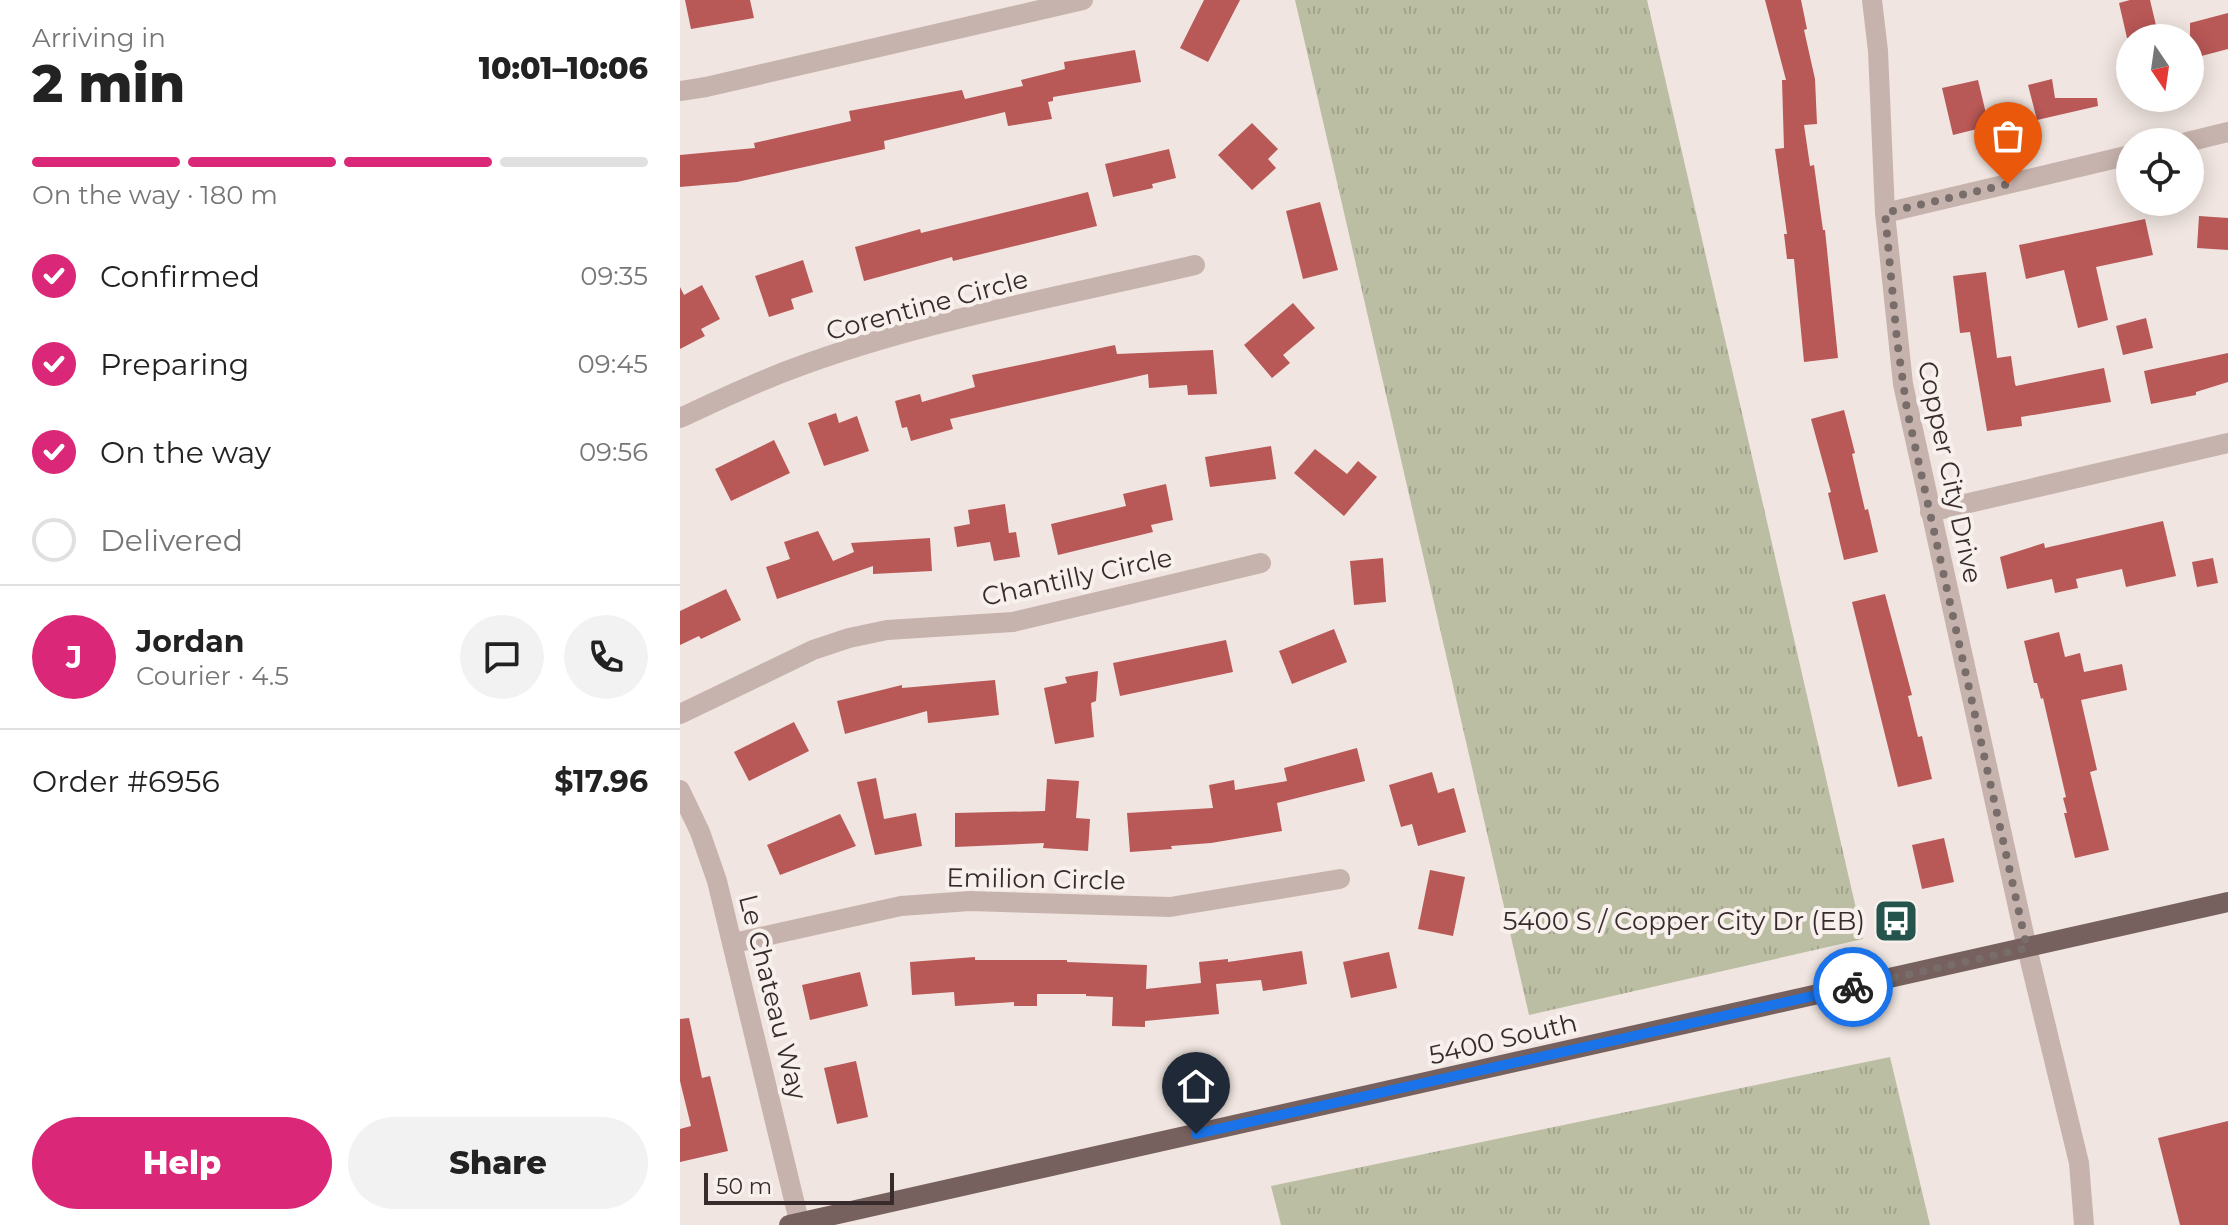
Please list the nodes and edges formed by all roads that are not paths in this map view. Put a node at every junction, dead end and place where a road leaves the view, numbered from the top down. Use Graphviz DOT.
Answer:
graph roads {
  1 [pos="1083,0"];
  2 [pos="1872,0"];
  3 [pos="680,91"];
  4 [pos="2228,132"];
  5 [pos="2204,138"];
  6 [pos="2116,158"];
  7 [pos="1885,213"];
  8 [pos="1195,265"];
  9 [pos="680,418"];
  10 [pos="2228,443"];
  11 [pos="1930,512"];
  12 [pos="1261,563"];
  13 [pos="680,714"];
  14 [pos="680,790"];
  15 [pos="1340,879"];
  16 [pos="2228,902"];
  17 [pos="734,943"];
  18 [pos="2027,948"];
  19 [pos="796,1224"];
  20 [pos="2084,1225"];
  1 -- 3 [label="street"];
  2 -- 7 [label="street, Copper City Drive"];
  4 -- 5 [label="street"];
  6 -- 7 [label="street"];
  7 -- 11 [label="street, Copper City Drive"];
  8 -- 9 [label="street, Corentine Circle"];
  10 -- 11 [label="street"];
  11 -- 18 [label="street, Copper City Drive"];
  12 -- 13 [label="street, Chantilly Circle"];
  14 -- 17 [label="street, Le Chateau Way"];
  15 -- 17 [label="street, Emilion Circle"];
  16 -- 18 [label="main road, 5400 South"];
  17 -- 19 [label="street, Le Chateau Way"];
  18 -- 19 [label="main road, 5400 South"];
  18 -- 20 [label="street, Copper City Drive"];
}
